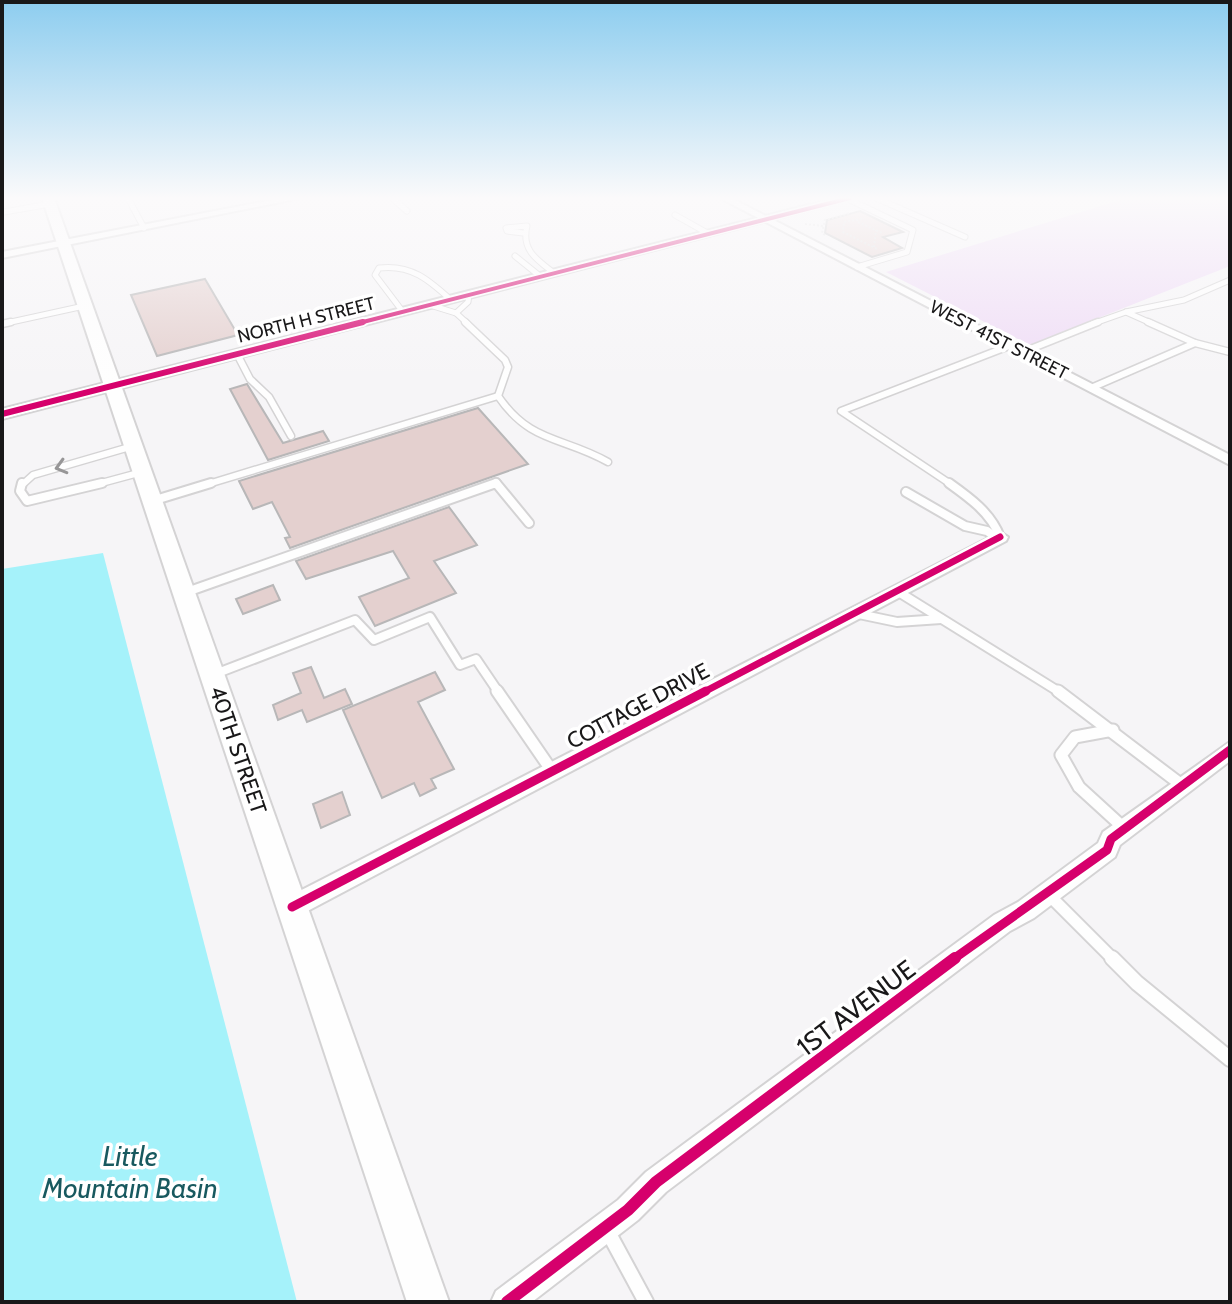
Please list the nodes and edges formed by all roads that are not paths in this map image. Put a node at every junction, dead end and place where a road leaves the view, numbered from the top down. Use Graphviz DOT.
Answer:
graph roads {
  1 [pos="68,259"];
  2 [pos="520,259"];
  3 [pos="534,259"];
  4 [pos="611,259"];
  5 [pos="841,259"];
  6 [pos="884,259"];
  7 [pos="857,267"];
  8 [pos="548,275"];
  9 [pos="1230,280"];
  10 [pos="84,306"];
  11 [pos="453,306"];
  12 [pos="403,312"];
  13 [pos="1126,312"];
  14 [pos="2,324"];
  15 [pos="1195,343"];
  16 [pos="1009,346"];
  17 [pos="1023,352"];
  18 [pos="1230,352"];
  19 [pos="237,354"];
  20 [pos="113,386"];
  21 [pos="1091,388"];
  22 [pos="498,396"];
  23 [pos="2,414"];
  24 [pos="291,436"];
  25 [pos="138,459"];
  26 [pos="1230,461"];
  27 [pos="608,462"];
  28 [pos="906,492"];
  29 [pos="152,501"];
  30 [pos="529,523"];
  31 [pos="999,538"];
  32 [pos="897,591"];
  33 [pos="184,593"];
  34 [pos="854,613"];
  35 [pos="941,619"];
  36 [pos="212,675"];
  37 [pos="1113,730"];
  38 [pos="1230,750"];
  39 [pos="552,771"];
  40 [pos="1183,786"];
  41 [pos="1125,829"];
  42 [pos="1048,894"];
  43 [pos="292,907"];
  44 [pos="1230,1059"];
  45 [pos="605,1227"];
  46 [pos="428,1302"];
  47 [pos="507,1302"];
  48 [pos="646,1302"];
  1 -- 10 [label="main road, 40TH STREET"];
  2 -- 8 [label="lane"];
  3 -- 8 [label="lane"];
  4 -- 8 [label="street, NORTH H STREET"];
  5 -- 7 [label="street, WEST 41ST STREET"];
  6 -- 7 [label="lane"];
  7 -- 16 [label="street, WEST 41ST STREET"];
  8 -- 11 [label="street, NORTH H STREET"];
  9 -- 13 [label="lane"];
  10 -- 14 [label="lane"];
  10 -- 20 [label="main road, 40TH STREET"];
  11 -- 12 [label="street, NORTH H STREET"];
  11 -- 12 [label="lane"];
  11 -- 22 [label="lane"];
  12 -- 19 [label="street, NORTH H STREET"];
  13 -- 15 [label="lane"];
  13 -- 17 [label="lane"];
  15 -- 18 [label="lane"];
  15 -- 21 [label="lane"];
  16 -- 17 [label="street, WEST 41ST STREET"];
  16 -- 31 [label="lane"];
  17 -- 21 [label="street, WEST 41ST STREET"];
  19 -- 20 [label="street, NORTH H STREET"];
  19 -- 24 [label="lane"];
  20 -- 23 [label="street, NORTH H STREET"];
  20 -- 25 [label="main road, 40TH STREET"];
  21 -- 26 [label="street, WEST 41ST STREET"];
  22 -- 27 [label="lane"];
  22 -- 29 [label="lane"];
  25 -- 25 [label="lane, one-way"];
  25 -- 29 [label="main road, 40TH STREET"];
  28 -- 31 [label="lane"];
  29 -- 33 [label="main road, 40TH STREET"];
  30 -- 33 [label="lane"];
  31 -- 32 [label="street, COTTAGE DRIVE"];
  32 -- 34 [label="street, COTTAGE DRIVE"];
  32 -- 35 [label="lane"];
  33 -- 36 [label="main road, 40TH STREET"];
  34 -- 35 [label="lane"];
  34 -- 39 [label="street, COTTAGE DRIVE"];
  35 -- 37 [label="lane"];
  36 -- 39 [label="lane"];
  36 -- 43 [label="main road, 40TH STREET"];
  37 -- 40 [label="lane"];
  37 -- 41 [label="lane"];
  38 -- 40 [label="street, 1ST AVENUE"];
  39 -- 43 [label="street, COTTAGE DRIVE"];
  40 -- 41 [label="street, 1ST AVENUE"];
  41 -- 42 [label="street, 1ST AVENUE"];
  42 -- 44 [label="lane"];
  42 -- 45 [label="street, 1ST AVENUE"];
  43 -- 46 [label="main road, 40TH STREET"];
  45 -- 47 [label="street, 1ST AVENUE"];
  45 -- 48 [label="lane"];
}
